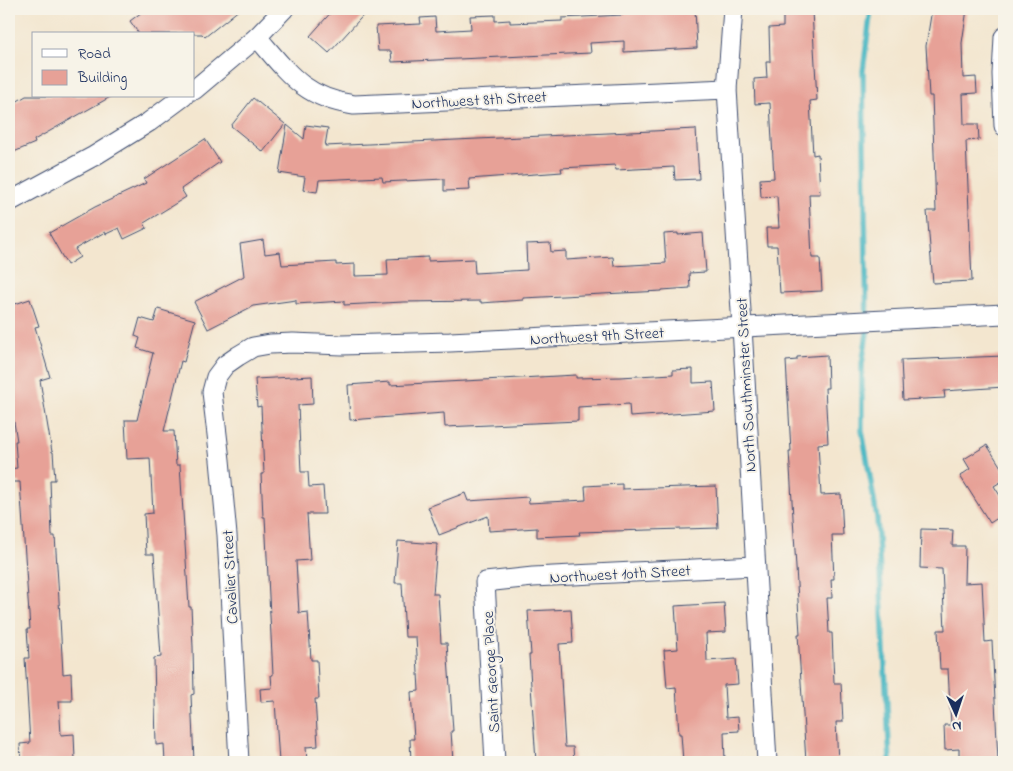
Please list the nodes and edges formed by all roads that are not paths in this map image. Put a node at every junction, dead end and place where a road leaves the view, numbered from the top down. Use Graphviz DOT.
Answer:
graph roads {
  1 [pos="284,9"];
  2 [pos="733,9"];
  3 [pos="257,37"];
  4 [pos="1004,37"];
  5 [pos="1003,74"];
  6 [pos="195,89"];
  7 [pos="727,89"];
  8 [pos="181,98"];
  9 [pos="1004,126"];
  10 [pos="9,202"];
  11 [pos="1004,314"];
  12 [pos="742,327"];
  13 [pos="212,392"];
  14 [pos="755,566"];
  15 [pos="485,582"];
  16 [pos="239,762"];
  17 [pos="495,762"];
  18 [pos="767,762"];
  1 -- 3 [label="street"];
  2 -- 7 [label="street, North Southminster Street"];
  3 -- 6 [label="street"];
  3 -- 7 [label="street, Northwest 8th Street"];
  4 -- 5 [label="street"];
  5 -- 9 [label="street"];
  7 -- 12 [label="street, North Southminster Street"];
  8 -- 10 [label="street"];
  11 -- 12 [label="street, Northwest 9th Street"];
  12 -- 13 [label="street, Northwest 9th Street"];
  12 -- 14 [label="street, North Southminster Street"];
  13 -- 16 [label="street, Cavalier Street"];
  14 -- 15 [label="street, Northwest 10th Street"];
  14 -- 18 [label="street, North Southminster Street"];
  15 -- 17 [label="street, Saint George Place"];
}
